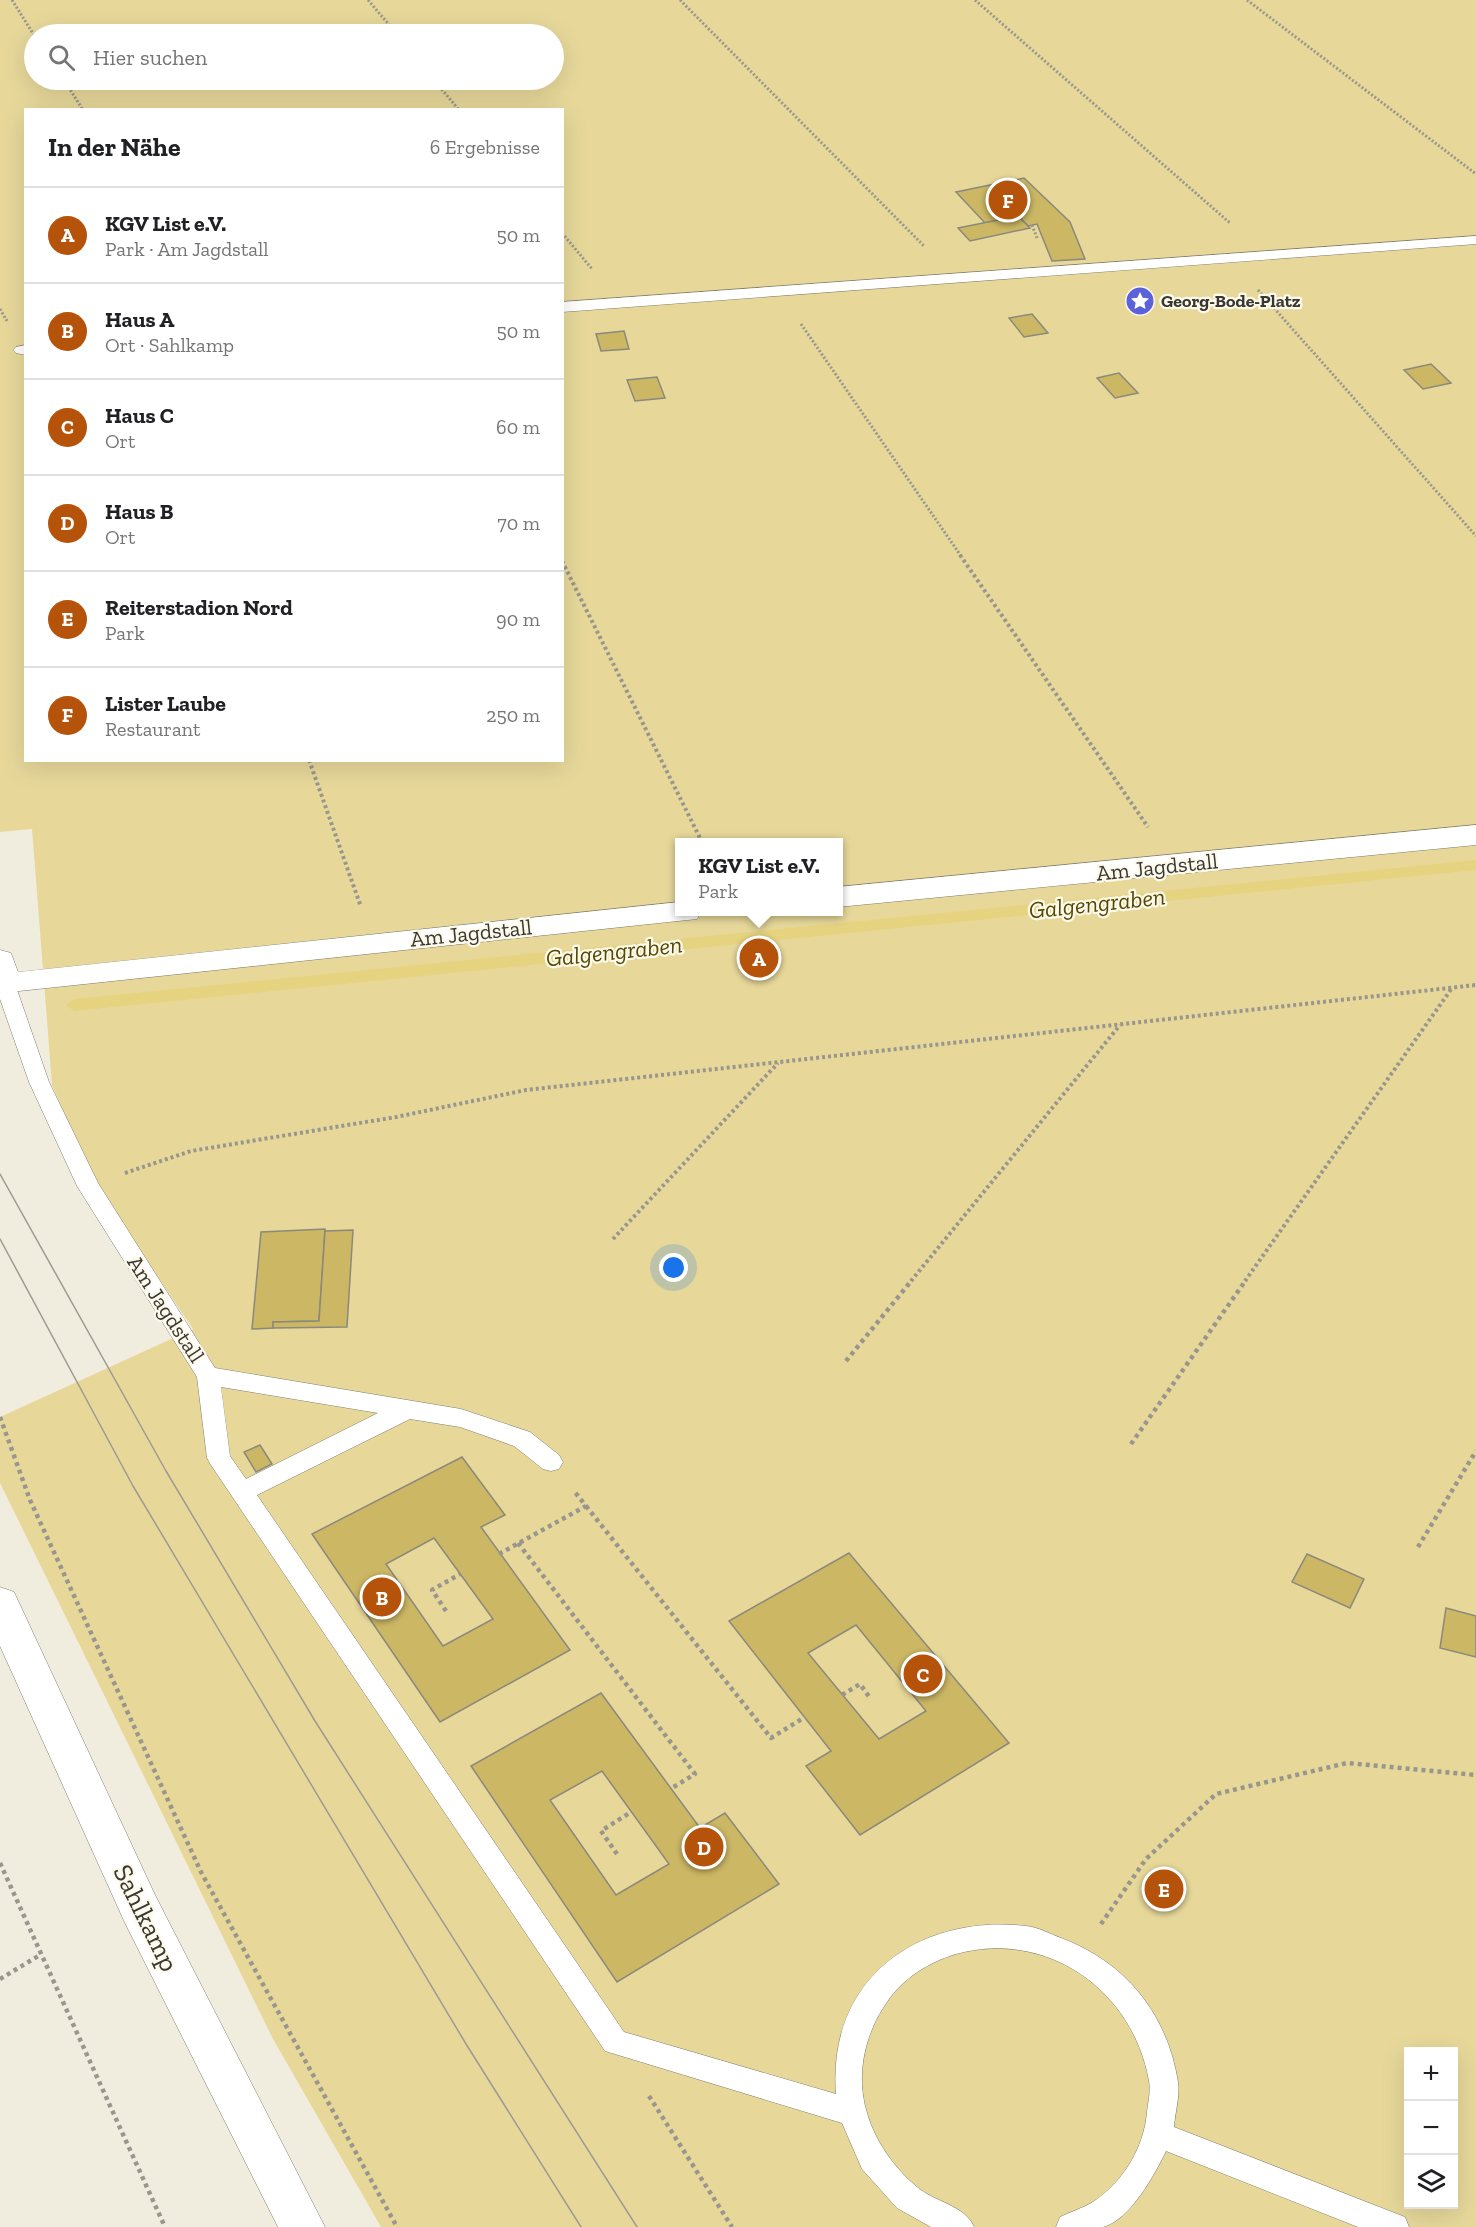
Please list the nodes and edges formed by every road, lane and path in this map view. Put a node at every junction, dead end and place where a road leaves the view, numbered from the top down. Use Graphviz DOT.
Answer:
graph roads {
  1 [pos="12,0"];
  2 [pos="368,0"];
  3 [pos="680,0"];
  4 [pos="975,0"];
  5 [pos="1247,0"];
  6 [pos="27,24"];
  7 [pos="388,24"];
  8 [pos="70,90"];
  9 [pos="442,90"];
  10 [pos="82,108"];
  11 [pos="457,108"];
  12 [pos="1476,174"];
  13 [pos="1476,240"];
  14 [pos="1267,256"];
  15 [pos="1230,258"];
  16 [pos="956,278"];
  17 [pos="779,291"];
  18 [pos="564,308"];
  19 [pos="1476,536"];
  20 [pos="564,565"];
  21 [pos="310,762"];
  22 [pos="1476,835"];
  23 [pos="700,838"];
  24 [pos="1167,867"];
  25 [pos="843,897"];
  26 [pos="675,913"];
  27 [pos="371,943"];
  28 [pos="2,972"];
  29 [pos="1476,985"];
  30 [pos="1453,987"];
  31 [pos="1121,1024"];
  32 [pos="778,1062"];
  33 [pos="88,1186"];
  34 [pos="613,1239"];
  35 [pos="846,1360"];
  36 [pos="208,1376"];
  37 [pos="406,1410"];
  38 [pos="0,1418"];
  39 [pos="1131,1444"];
  40 [pos="1476,1451"];
  41 [pos="551,1462"];
  42 [pos="242,1492"];
  43 [pos="586,1506"];
  44 [pos="518,1543"];
  45 [pos="1418,1547"];
  46 [pos="499,1554"];
  47 [pos="460,1575"];
  48 [pos="0,1603"];
  49 [pos="446,1611"];
  50 [pos="842,1695"];
  51 [pos="870,1698"];
  52 [pos="805,1718"];
  53 [pos="1476,1775"];
  54 [pos="672,1788"];
  55 [pos="632,1812"];
  56 [pos="617,1854"];
  57 [pos="0,1863"];
  58 [pos="40,1955"];
  59 [pos="1079,1957"];
  60 [pos="0,1979"];
  61 [pos="615,2042"];
  62 [pos="852,2112"];
  63 [pos="1159,2135"];
  64 [pos="165,2227"];
  65 [pos="302,2227"];
  66 [pos="397,2227"];
  67 [pos="732,2227"];
  68 [pos="960,2227"];
  69 [pos="1070,2227"];
  70 [pos="1395,2227"];
  1 -- 6 [label="path"];
  2 -- 7 [label="path"];
  3 -- 16 [label="path"];
  4 -- 14 [label="path"];
  5 -- 12 [label="path"];
  8 -- 10 [label="path"];
  9 -- 11 [label="path"];
  13 -- 14 [label="lane"];
  14 -- 15 [label="lane"];
  15 -- 16 [label="lane"];
  15 -- 19 [label="path"];
  16 -- 17 [label="lane"];
  17 -- 18 [label="lane"];
  17 -- 24 [label="path"];
  20 -- 23 [label="path"];
  21 -- 27 [label="path"];
  22 -- 24 [label="street, Am Jagdstall"];
  24 -- 25 [label="street, Am Jagdstall"];
  26 -- 27 [label="street, Am Jagdstall"];
  27 -- 28 [label="street, Am Jagdstall"];
  28 -- 33 [label="lane, Am Jagdstall"];
  29 -- 30 [label="path"];
  30 -- 31 [label="path"];
  30 -- 39 [label="path"];
  31 -- 32 [label="path"];
  31 -- 35 [label="path"];
  32 -- 33 [label="path"];
  32 -- 34 [label="path"];
  33 -- 36 [label="lane, Am Jagdstall"];
  36 -- 37 [label="lane, Am Jagdstall"];
  36 -- 42 [label="lane"];
  37 -- 41 [label="lane, Am Jagdstall"];
  37 -- 42 [label="lane"];
  38 -- 66 [label="path"];
  40 -- 45 [label="path"];
  41 -- 43 [label="path"];
  42 -- 61 [label="lane"];
  43 -- 44 [label="path"];
  43 -- 52 [label="path"];
  44 -- 46 [label="path"];
  44 -- 54 [label="path"];
  47 -- 49 [label="path"];
  48 -- 65 [label="street, Sahlkamp"];
  50 -- 51 [label="path"];
  53 -- 59 [label="path"];
  55 -- 56 [label="path"];
  57 -- 58 [label="path"];
  58 -- 60 [label="path"];
  58 -- 64 [label="path"];
  59 -- 62 [label="lane"];
  59 -- 63 [label="lane"];
  61 -- 62 [label="lane"];
  61 -- 67 [label="path"];
  62 -- 68 [label="lane"];
  63 -- 69 [label="lane"];
  63 -- 70 [label="lane"];
}
